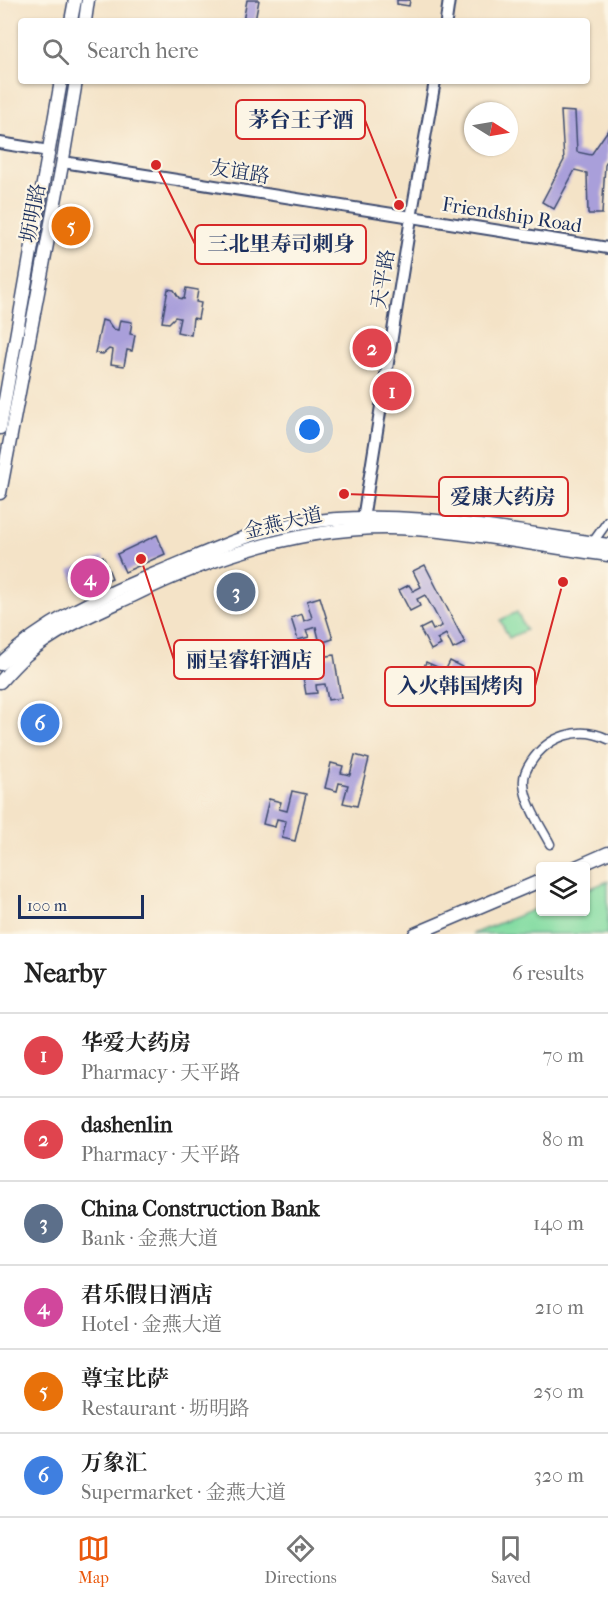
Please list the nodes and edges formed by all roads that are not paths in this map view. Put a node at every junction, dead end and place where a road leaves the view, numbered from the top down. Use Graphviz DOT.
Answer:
graph roads {
  1 [pos="75,0"];
  2 [pos="88,0"];
  3 [pos="449,0"];
  4 [pos="72,18"];
  5 [pos="85,18"];
  6 [pos="446,18"];
  7 [pos="61,84"];
  8 [pos="76,84"];
  9 [pos="434,84"];
  10 [pos="0,143"];
  11 [pos="0,151"];
  12 [pos="49,155"];
  13 [pos="63,162"];
  14 [pos="411,218"];
  15 [pos="608,248"];
  16 [pos="0,428"];
  17 [pos="0,493"];
  18 [pos="363,519"];
  19 [pos="608,521"];
  20 [pos="593,543"];
  21 [pos="608,545"];
  22 [pos="608,555"];
  23 [pos="0,662"];
  24 [pos="0,682"];
  25 [pos="608,739"];
  26 [pos="550,844"];
  27 [pos="608,853"];
  28 [pos="608,861"];
  29 [pos="587,862"];
  30 [pos="590,868"];
  31 [pos="536,883"];
  32 [pos="536,889"];
  33 [pos="415,934"];
  34 [pos="436,934"];
  1 -- 4 [label="main road"];
  2 -- 5 [label="main road"];
  3 -- 6 [label="street"];
  7 -- 12 [label="main road, 坜明路"];
  8 -- 13 [label="main road, 坜明路"];
  9 -- 14 [label="street, 天平路"];
  10 -- 12 [label="street"];
  11 -- 12 [label="street"];
  12 -- 16 [label="main road, 坜明路"];
  13 -- 14 [label="street, 友谊路"];
  13 -- 17 [label="main road, 坜明路"];
  14 -- 15 [label="street, Friendship Road"];
  14 -- 18 [label="street, 天平路"];
  18 -- 20 [label="main road, 金燕大道"];
  18 -- 23 [label="main road, 金燕大道"];
  19 -- 20 [label="street"];
  20 -- 21 [label="main road, 金燕大道"];
  22 -- 24 [label="main road, 金燕大道"];
  25 -- 26 [label="street"];
  27 -- 29 [label="main road"];
  28 -- 30 [label="main road"];
  31 -- 33 [label="main road"];
  32 -- 34 [label="main road"];
}
